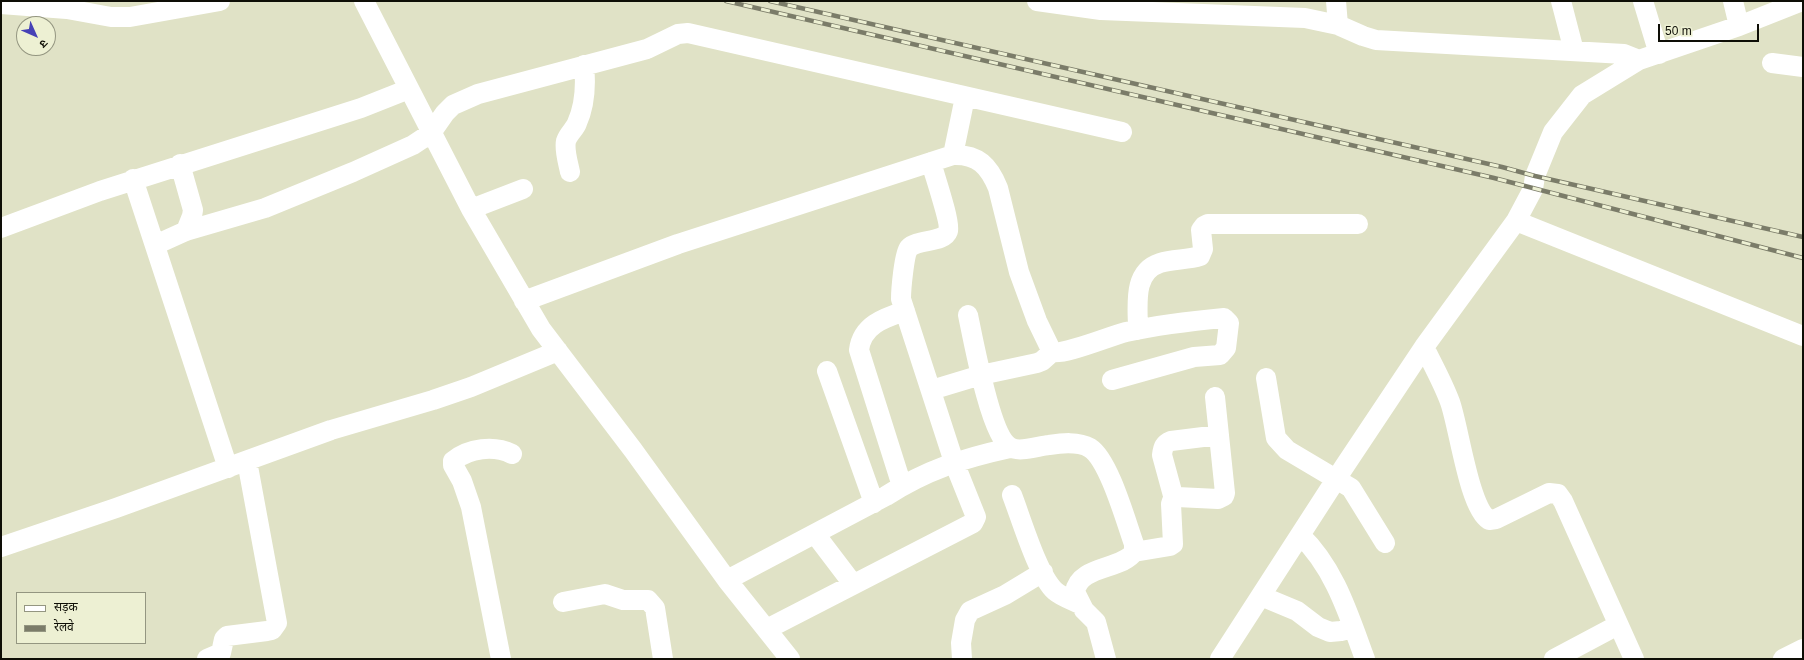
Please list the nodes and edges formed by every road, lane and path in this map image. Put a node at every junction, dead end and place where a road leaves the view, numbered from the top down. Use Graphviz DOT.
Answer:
graph roads {
  1 [pos="220,1"];
  2 [pos="364,1"];
  3 [pos="1037,1"];
  4 [pos="1336,1"];
  5 [pos="1561,1"];
  6 [pos="1643,1"];
  7 [pos="1733,1"];
  8 [pos="1802,1"];
  9 [pos="1,4"];
  10 [pos="1338,25"];
  11 [pos="1739,26"];
  12 [pos="1574,51"];
  13 [pos="1659,54"];
  14 [pos="1639,60"];
  15 [pos="1772,63"];
  16 [pos="584,65"];
  17 [pos="1803,67"];
  18 [pos="409,89"];
  19 [pos="964,97"];
  20 [pos="1122,132"];
  21 [pos="431,133"];
  22 [pos="953,155"];
  23 [pos="931,162"];
  24 [pos="180,164"];
  25 [pos="570,172"];
  26 [pos="133,179"];
  27 [pos="523,189"];
  28 [pos="472,209"];
  29 [pos="1516,221"];
  30 [pos="1358,224"];
  31 [pos="1,228"];
  32 [pos="186,231"];
  33 [pos="155,245"];
  34 [pos="524,301"];
  35 [pos="905,311"];
  36 [pos="968,315"];
  37 [pos="1138,330"];
  38 [pos="1803,336"];
  39 [pos="1424,347"];
  40 [pos="558,351"];
  41 [pos="1052,352"];
  42 [pos="827,371"];
  43 [pos="981,375"];
  44 [pos="1266,378"];
  45 [pos="1112,380"];
  46 [pos="933,396"];
  47 [pos="1215,397"];
  48 [pos="1220,435"];
  49 [pos="1010,448"];
  50 [pos="512,454"];
  51 [pos="247,461"];
  52 [pos="954,462"];
  53 [pos="228,468"];
  54 [pos="1337,478"];
  55 [pos="902,486"];
  56 [pos="1012,495"];
  57 [pos="1174,499"];
  58 [pos="874,503"];
  59 [pos="815,534"];
  60 [pos="1300,535"];
  61 [pos="1385,543"];
  62 [pos="1,548"];
  63 [pos="1134,552"];
  64 [pos="1043,572"];
  65 [pos="727,580"];
  66 [pos="852,584"];
  67 [pos="1261,596"];
  68 [pos="563,602"];
  69 [pos="1080,604"];
  70 [pos="1618,625"];
  71 [pos="1353,628"];
  72 [pos="767,630"];
  73 [pos="1803,649"];
  74 [pos="207,659"];
  75 [pos="501,659"];
  76 [pos="663,659"];
  77 [pos="790,659"];
  78 [pos="962,659"];
  79 [pos="1106,659"];
  80 [pos="1220,659"];
  81 [pos="1365,659"];
  82 [pos="1554,659"];
  83 [pos="1634,659"];
  84 [pos="1783,659"];
  1 -- 9 [label="street"];
  2 -- 18 [label="street"];
  3 -- 10 [label="street"];
  4 -- 10 [label="street"];
  5 -- 12 [label="street"];
  6 -- 13 [label="street"];
  7 -- 11 [label="street"];
  8 -- 11 [label="street"];
  10 -- 12 [label="street"];
  11 -- 13 [label="street"];
  12 -- 14 [label="street"];
  13 -- 14 [label="street"];
  14 -- 29 [label="street"];
  15 -- 17 [label="street"];
  16 -- 19 [label="street"];
  16 -- 21 [label="street"];
  16 -- 25 [label="street"];
  18 -- 21 [label="street"];
  18 -- 24 [label="street"];
  19 -- 20 [label="street"];
  19 -- 22 [label="street"];
  21 -- 28 [label="street"];
  21 -- 32 [label="street"];
  22 -- 23 [label="street"];
  22 -- 41 [label="street"];
  23 -- 34 [label="street"];
  23 -- 35 [label="street"];
  24 -- 26 [label="street"];
  24 -- 32 [label="street"];
  26 -- 31 [label="street"];
  26 -- 33 [label="street"];
  27 -- 28 [label="street"];
  28 -- 34 [label="street"];
  29 -- 38 [label="street"];
  29 -- 39 [label="street"];
  30 -- 37 [label="street"];
  32 -- 33 [label="street"];
  33 -- 53 [label="street"];
  34 -- 40 [label="street"];
  35 -- 46 [label="street"];
  35 -- 55 [label="street"];
  36 -- 43 [label="street"];
  37 -- 41 [label="street"];
  37 -- 45 [label="street"];
  39 -- 54 [label="street"];
  39 -- 70 [label="street"];
  40 -- 51 [label="street"];
  40 -- 65 [label="street"];
  41 -- 43 [label="street"];
  42 -- 58 [label="street"];
  43 -- 46 [label="street"];
  43 -- 49 [label="street"];
  44 -- 54 [label="street"];
  46 -- 52 [label="street"];
  47 -- 48 [label="street"];
  48 -- 57 [label="street"];
  48 -- 57 [label="street"];
  49 -- 52 [label="street"];
  49 -- 63 [label="street"];
  50 -- 75 [label="street"];
  51 -- 53 [label="street"];
  51 -- 74 [label="street"];
  52 -- 55 [label="street"];
  52 -- 66 [label="street"];
  53 -- 62 [label="street"];
  54 -- 60 [label="street"];
  54 -- 61 [label="street"];
  55 -- 58 [label="street"];
  56 -- 64 [label="street"];
  57 -- 63 [label="street"];
  58 -- 59 [label="street"];
  59 -- 65 [label="street"];
  59 -- 66 [label="street"];
  60 -- 67 [label="street"];
  60 -- 71 [label="street"];
  63 -- 69 [label="street"];
  64 -- 69 [label="street"];
  64 -- 78 [label="street"];
  65 -- 72 [label="street"];
  66 -- 72 [label="street"];
  67 -- 71 [label="street"];
  67 -- 80 [label="street"];
  68 -- 76 [label="street"];
  69 -- 79 [label="street"];
  70 -- 82 [label="street"];
  70 -- 83 [label="street"];
  71 -- 81 [label="street"];
  72 -- 77 [label="street"];
  73 -- 84 [label="street"];
}
